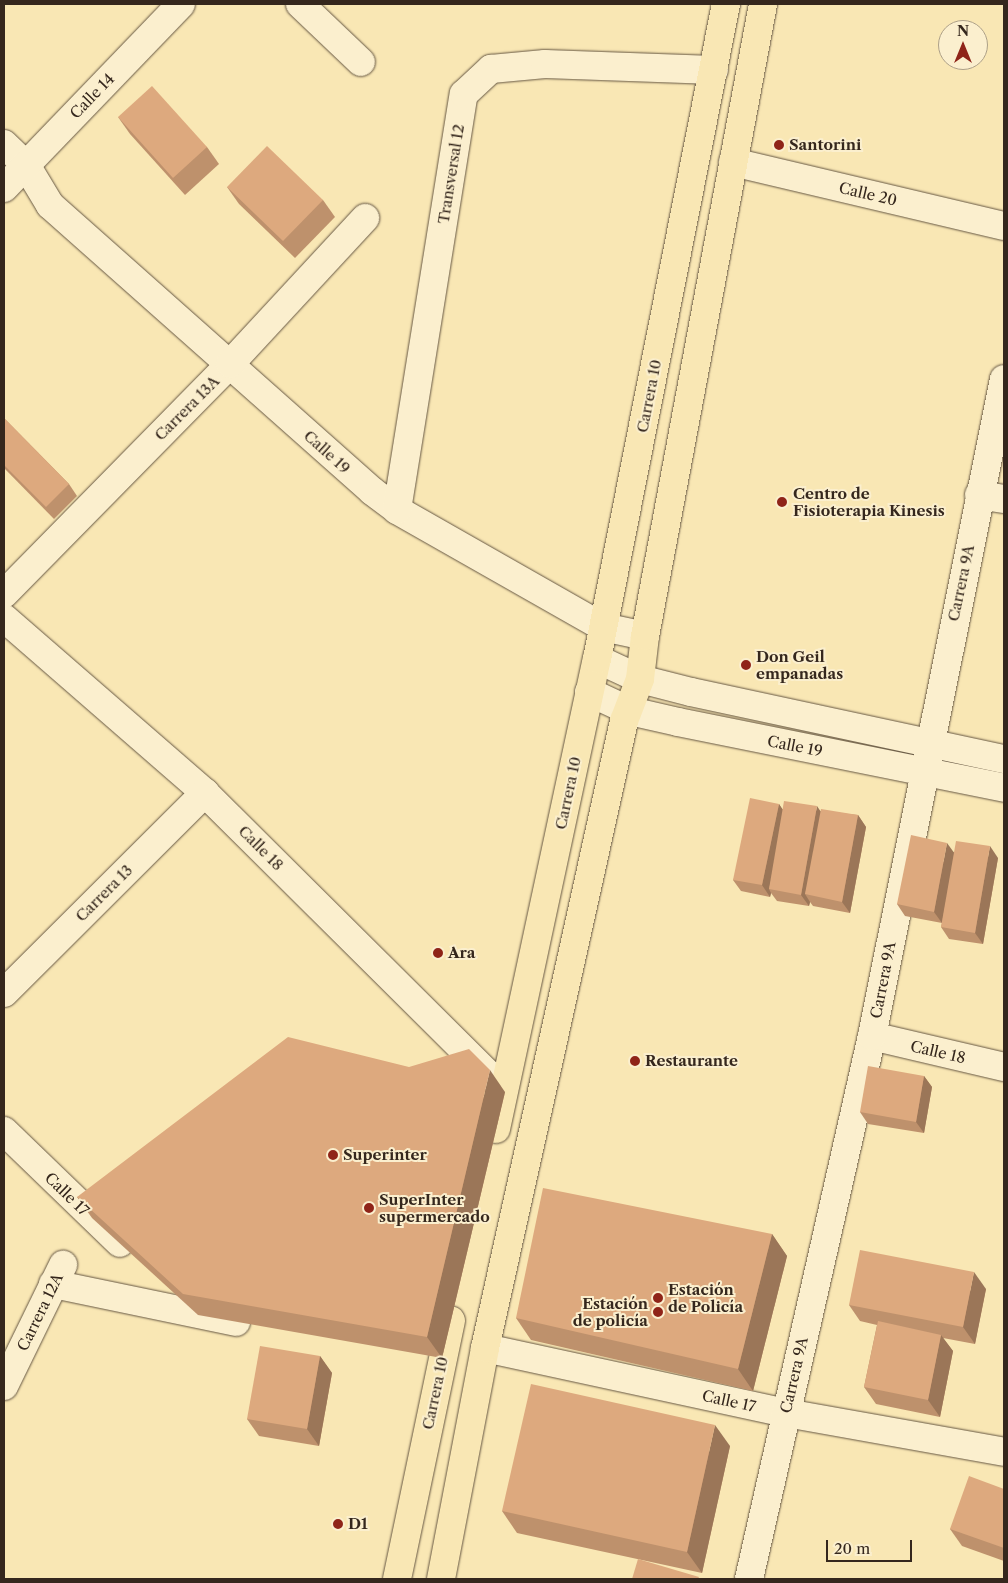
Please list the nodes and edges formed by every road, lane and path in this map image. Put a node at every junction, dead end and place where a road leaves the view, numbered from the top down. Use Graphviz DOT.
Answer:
graph roads {
  1 [pos="181,4"];
  2 [pos="300,4"];
  3 [pos="726,5"];
  4 [pos="762,10"];
  5 [pos="360,62"];
  6 [pos="715,64"];
  7 [pos="4,144"];
  8 [pos="733,162"];
  9 [pos="26,165"];
  10 [pos="4,189"];
  11 [pos="50,205"];
  12 [pos="365,218"];
  13 [pos="1004,226"];
  14 [pos="230,364"];
  15 [pos="1004,379"];
  16 [pos="992,497"];
  17 [pos="397,510"];
  18 [pos="4,594"];
  19 [pos="4,618"];
  20 [pos="604,627"];
  21 [pos="645,636"];
  22 [pos="597,659"];
  23 [pos="640,679"];
  24 [pos="589,692"];
  25 [pos="630,711"];
  26 [pos="928,744"];
  27 [pos="1004,759"];
  28 [pos="923,772"];
  29 [pos="1004,788"];
  30 [pos="205,793"];
  31 [pos="4,993"];
  32 [pos="872,1036"];
  33 [pos="1004,1067"];
  34 [pos="505,1092"];
  35 [pos="4,1131"];
  36 [pos="489,1158"];
  37 [pos="116,1200"];
  38 [pos="92,1218"];
  39 [pos="142,1263"];
  40 [pos="163,1283"];
  41 [pos="458,1292"];
  42 [pos="198,1315"];
  43 [pos="257,1326"];
  44 [pos="485,1348"];
  45 [pos="413,1353"];
  46 [pos="442,1358"];
  47 [pos="4,1386"];
  48 [pos="786,1413"];
  49 [pos="1004,1452"];
  50 [pos="397,1579"];
  51 [pos="440,1579"];
  52 [pos="750,1579"];
  1 -- 9 [label="street, Calle 14"];
  2 -- 5 [label="street"];
  3 -- 6 [label="main road, Carrera 10"];
  4 -- 8 [label="main road"];
  6 -- 17 [label="street, Transversal 12"];
  6 -- 20 [label="main road, Carrera 10"];
  7 -- 9 [label="street, Calle 19"];
  8 -- 13 [label="street, Calle 20"];
  8 -- 21 [label="main road"];
  9 -- 10 [label="street, Calle 14"];
  9 -- 11 [label="street, Calle 19"];
  10 -- 11 [label="street, Calle 19"];
  11 -- 14 [label="street, Calle 19"];
  12 -- 14 [label="street, Carrera 13A"];
  14 -- 17 [label="street, Calle 19"];
  14 -- 18 [label="street, Carrera 13A"];
  15 -- 16 [label="street, Carrera 9A"];
  16 -- 26 [label="street, Carrera 9A"];
  17 -- 20 [label="street, Calle 19"];
  19 -- 30 [label="street, Calle 18"];
  20 -- 21 [label="street, Calle 19"];
  20 -- 22 [label="main road, Carrera 10"];
  21 -- 23 [label="main road"];
  22 -- 23 [label="street, Calle 19"];
  22 -- 24 [label="main road, Carrera 10"];
  23 -- 25 [label="main road"];
  23 -- 26 [label="street, Calle 19"];
  24 -- 25 [label="street, Calle 19"];
  24 -- 34 [label="main road, Carrera 10"];
  25 -- 28 [label="street, Calle 19"];
  25 -- 44 [label="main road"];
  26 -- 27 [label="street, Calle 19"];
  26 -- 28 [label="street, Carrera 9A"];
  28 -- 29 [label="street, Calle 19"];
  28 -- 32 [label="street, Carrera 9A"];
  30 -- 31 [label="street, Carrera 13"];
  30 -- 34 [label="street, Calle 18"];
  32 -- 33 [label="street, Calle 18"];
  32 -- 48 [label="street, Carrera 9A"];
  34 -- 36 [label="main road, Carrera 10"];
  35 -- 38 [label="street, Calle 17"];
  37 -- 38 [label="street"];
  38 -- 39 [label="street, Calle 17"];
  40 -- 42 [label="street"];
  41 -- 46 [label="main road, Carrera 10"];
  42 -- 43 [label="street"];
  42 -- 47 [label="street, Carrera 12A"];
  44 -- 48 [label="street, Calle 17"];
  44 -- 51 [label="main road"];
  45 -- 46 [label="street"];
  46 -- 50 [label="main road, Carrera 10"];
  48 -- 49 [label="street, Calle 17"];
  48 -- 52 [label="street, Carrera 9A"];
}
